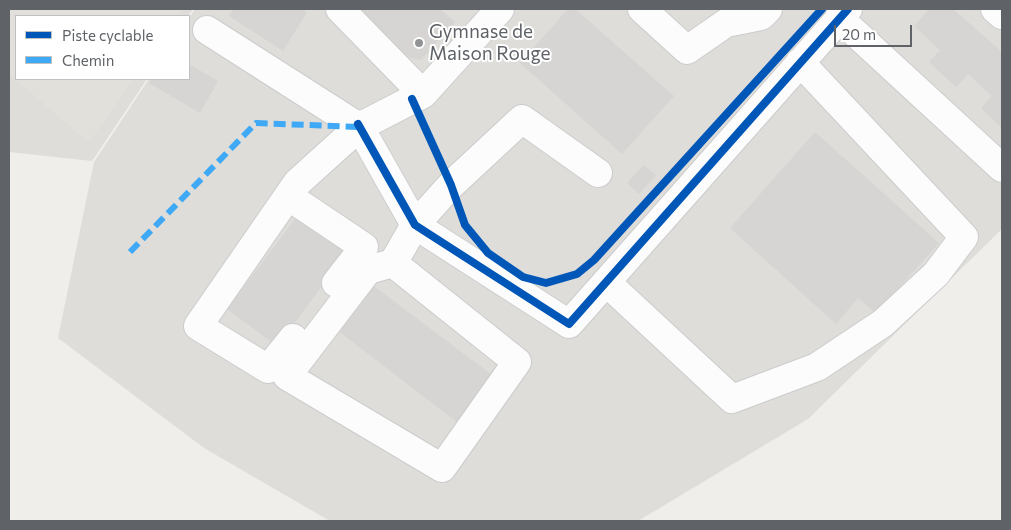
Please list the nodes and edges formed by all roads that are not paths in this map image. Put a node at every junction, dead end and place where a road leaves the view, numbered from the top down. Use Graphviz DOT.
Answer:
graph roads {
  1 [pos="340,9"];
  2 [pos="500,9"];
  3 [pos="642,9"];
  4 [pos="768,9"];
  5 [pos="995,9"];
  6 [pos="843,14"];
  7 [pos="1002,15"];
  8 [pos="207,30"];
  9 [pos="800,62"];
  10 [pos="423,94"];
  11 [pos="359,125"];
  12 [pos="1002,168"];
  13 [pos="598,173"];
  14 [pos="288,196"];
  15 [pos="415,225"];
  16 [pos="393,263"];
  17 [pos="606,282"];
  1 -- 10 [label="street"];
  2 -- 10 [label="street"];
  3 -- 4 [label="street"];
  5 -- 7 [label="street"];
  6 -- 9 [label="street"];
  6 -- 12 [label="street"];
  8 -- 11 [label="street"];
  9 -- 17 [label="street"];
  9 -- 17 [label="street"];
  10 -- 11 [label="street"];
  11 -- 14 [label="street"];
  11 -- 15 [label="street"];
  13 -- 15 [label="street"];
  14 -- 14 [label="street"];
  15 -- 16 [label="street"];
  15 -- 17 [label="street"];
  16 -- 16 [label="street"];
}
